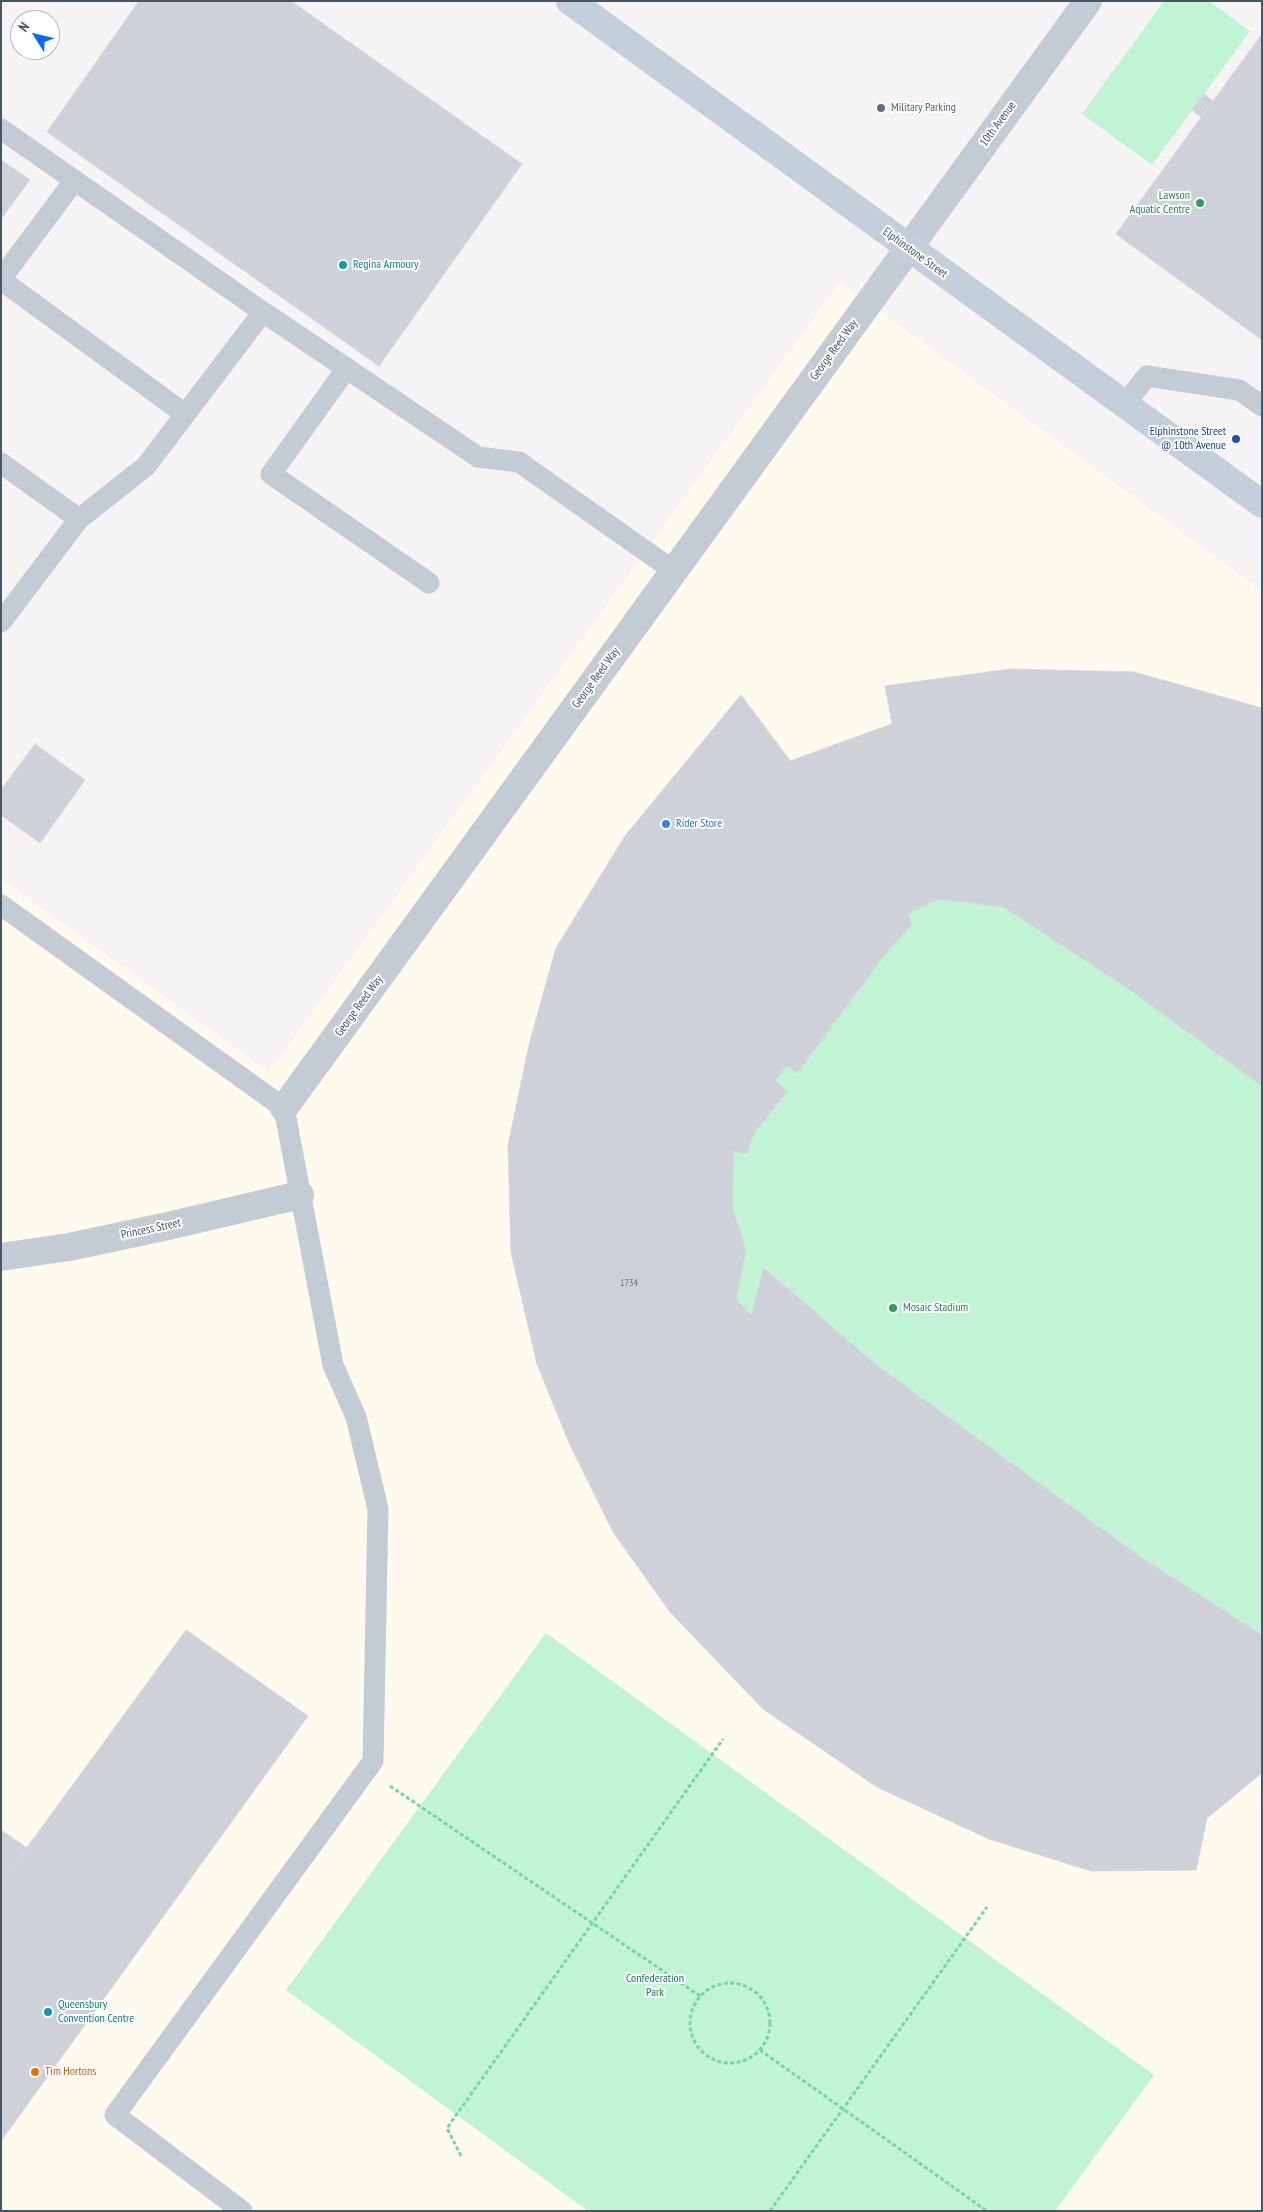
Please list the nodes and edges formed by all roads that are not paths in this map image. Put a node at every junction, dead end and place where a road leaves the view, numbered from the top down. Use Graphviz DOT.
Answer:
graph roads {
  1 [pos="570,1"];
  2 [pos="1088,1"];
  3 [pos="1,129"];
  4 [pos="74,181"];
  5 [pos="908,248"];
  6 [pos="1,279"];
  7 [pos="263,312"];
  8 [pos="347,368"];
  9 [pos="1125,404"];
  10 [pos="1262,406"];
  11 [pos="185,414"];
  12 [pos="1,464"];
  13 [pos="1262,504"];
  14 [pos="79,519"];
  15 [pos="674,571"];
  16 [pos="429,583"];
  17 [pos="1,622"];
  18 [pos="1,905"];
  19 [pos="284,1108"];
  20 [pos="300,1195"];
  21 [pos="1,1257"];
  22 [pos="242,2211"];
  1 -- 5 [label="street, Elphinstone Street"];
  2 -- 5 [label="street, 10th Avenue"];
  3 -- 4 [label="lane"];
  4 -- 6 [label="lane"];
  4 -- 7 [label="lane"];
  5 -- 9 [label="street, Elphinstone Street"];
  5 -- 15 [label="street, George Reed Way"];
  6 -- 11 [label="lane"];
  7 -- 8 [label="lane"];
  7 -- 11 [label="lane"];
  8 -- 15 [label="lane"];
  8 -- 16 [label="lane"];
  9 -- 10 [label="lane"];
  9 -- 13 [label="street, Elphinstone Street"];
  11 -- 14 [label="lane"];
  12 -- 14 [label="lane"];
  14 -- 17 [label="lane"];
  15 -- 19 [label="street, George Reed Way"];
  18 -- 19 [label="lane"];
  19 -- 20 [label="lane"];
  20 -- 21 [label="street, Princess Street"];
  20 -- 22 [label="lane"];
}
